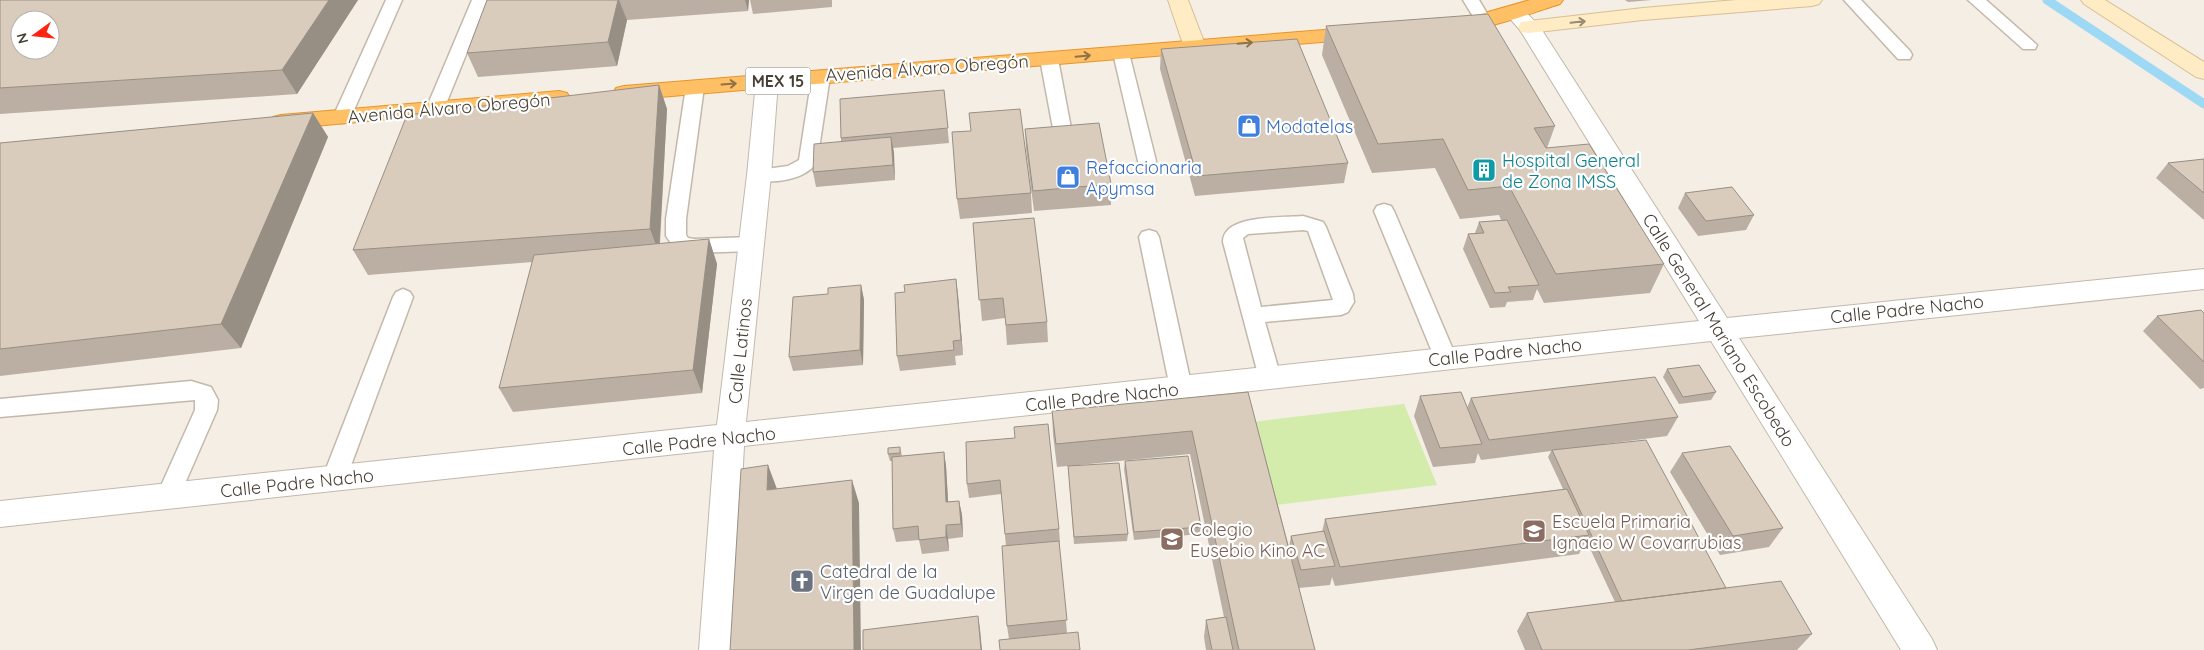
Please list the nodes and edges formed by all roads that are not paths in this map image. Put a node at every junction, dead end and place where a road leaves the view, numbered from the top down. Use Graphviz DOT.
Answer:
graph roads {
  1 [pos="394,0"];
  2 [pos="480,0"];
  3 [pos="1178,0"];
  4 [pos="1471,0"];
  5 [pos="1553,0"];
  6 [pos="1812,0"];
  7 [pos="1852,0"];
  8 [pos="1976,0"];
  9 [pos="2091,0"];
  10 [pos="1522,19"];
  11 [pos="1483,20"];
  12 [pos="1431,27"];
  13 [pos="1382,31"];
  14 [pos="2029,45"];
  15 [pos="1195,47"];
  16 [pos="1121,53"];
  17 [pos="1904,55"];
  18 [pos="1049,59"];
  19 [pos="2204,72"];
  20 [pos="821,76"];
  21 [pos="768,82"];
  22 [pos="696,87"];
  23 [pos="435,108"];
  24 [pos="342,117"];
  25 [pos="264,123"];
  26 [pos="1064,139"];
  27 [pos="1147,161"];
  28 [pos="759,175"];
  29 [pos="1384,211"];
  30 [pos="1150,237"];
  31 [pos="752,244"];
  32 [pos="2204,279"];
  33 [pos="403,297"];
  34 [pos="1252,315"];
  35 [pos="1718,329"];
  36 [pos="1446,359"];
  37 [pos="1270,378"];
  38 [pos="1182,388"];
  39 [pos="0,408"];
  40 [pos="730,438"];
  41 [pos="334,479"];
  42 [pos="168,497"];
  43 [pos="0,514"];
  44 [pos="716,650"];
  45 [pos="1920,650"];
  1 -- 24 [label="lane"];
  2 -- 23 [label="lane"];
  3 -- 15 [label="street"];
  4 -- 11 [label="lane"];
  5 -- 10 [label="highway"];
  10 -- 6 [label="street, one-way"];
  7 -- 17 [label="lane"];
  8 -- 14 [label="lane"];
  9 -- 19 [label="street"];
  10 -- 11 [label="highway"];
  10 -- 35 [label="street, Calle General Mariano Escobedo"];
  11 -- 12 [label="highway"];
  15 -- 13 [label="highway, Avenida Álvaro Obregón / MEX 15, one-way"];
  15 -- 16 [label="highway, Avenida Álvaro Obregón / MEX 15"];
  18 -- 16 [label="highway, Avenida Álvaro Obregón / MEX 15, one-way"];
  16 -- 27 [label="lane"];
  18 -- 20 [label="highway, Avenida Álvaro Obregón / MEX 15"];
  18 -- 26 [label="lane"];
  20 -- 21 [label="highway, Avenida Álvaro Obregón / MEX 15"];
  20 -- 28 [label="lane"];
  22 -- 21 [label="highway, Avenida Álvaro Obregón / MEX 15, one-way"];
  21 -- 28 [label="street, Calle Latinos"];
  22 -- 23 [label="highway, Avenida Álvaro Obregón / MEX 15"];
  22 -- 31 [label="lane"];
  23 -- 24 [label="highway, Avenida Álvaro Obregón / MEX 15"];
  24 -- 25 [label="highway, Avenida Álvaro Obregón / MEX 15"];
  28 -- 31 [label="street, Calle Latinos"];
  29 -- 36 [label="lane"];
  30 -- 38 [label="lane"];
  31 -- 40 [label="street, Calle Latinos"];
  32 -- 35 [label="street, Calle Padre Nacho"];
  33 -- 41 [label="lane"];
  34 -- 34 [label="lane"];
  34 -- 37 [label="lane"];
  35 -- 36 [label="street, Calle Padre Nacho"];
  35 -- 45 [label="street, Calle General Mariano Escobedo"];
  36 -- 37 [label="street, Calle Padre Nacho"];
  37 -- 38 [label="street, Calle Padre Nacho"];
  38 -- 40 [label="street, Calle Padre Nacho"];
  39 -- 42 [label="lane"];
  40 -- 41 [label="street, Calle Padre Nacho"];
  40 -- 44 [label="street, Calle Latinos"];
  41 -- 42 [label="street, Calle Padre Nacho"];
  42 -- 43 [label="street, Calle Padre Nacho"];
}
